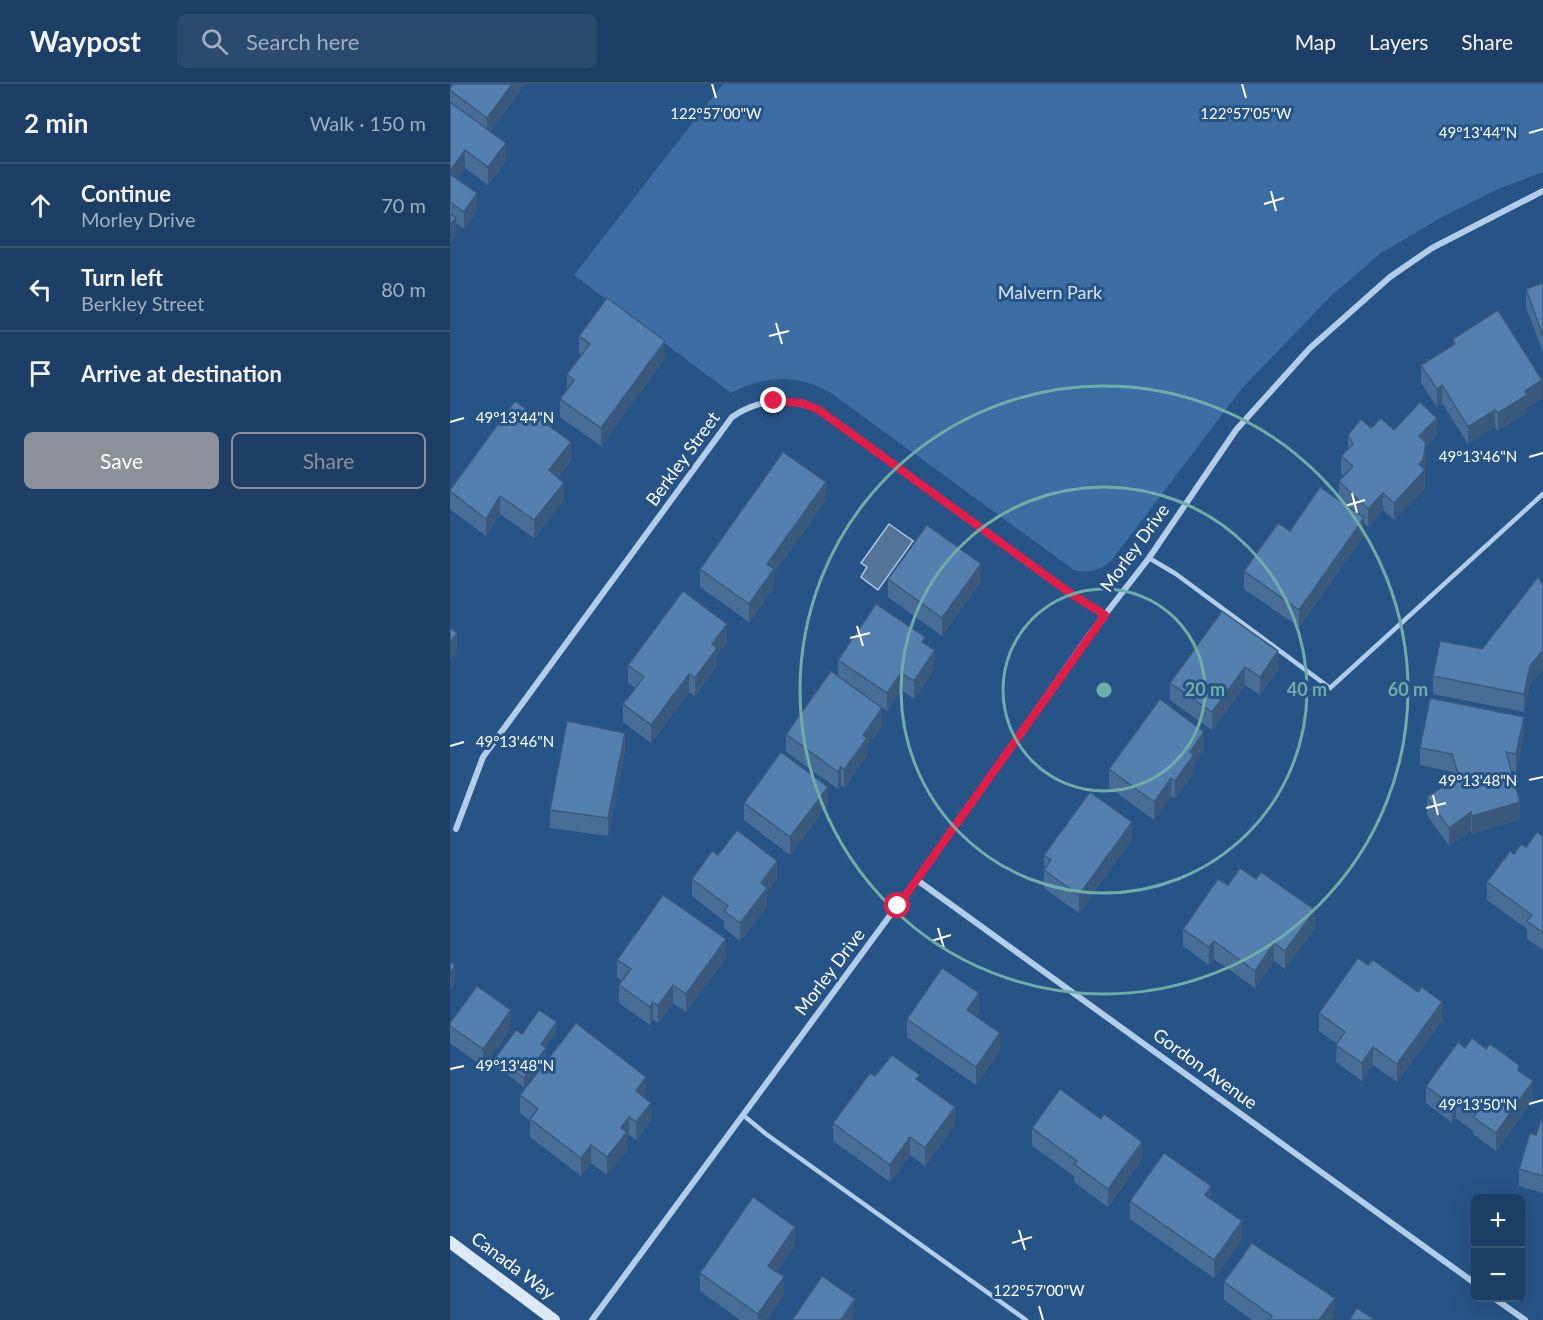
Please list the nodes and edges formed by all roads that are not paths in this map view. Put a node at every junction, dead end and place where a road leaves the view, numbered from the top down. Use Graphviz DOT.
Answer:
graph roads {
  1 [pos="1543,191"];
  2 [pos="1543,494"];
  3 [pos="1149,558"];
  4 [pos="1105,615"];
  5 [pos="456,829"];
  6 [pos="917,880"];
  7 [pos="743,1114"];
  8 [pos="450,1242"];
  9 [pos="1471,1280"];
  10 [pos="1500,1302"];
  11 [pos="554,1320"];
  12 [pos="592,1320"];
  13 [pos="1026,1320"];
  14 [pos="1525,1320"];
  1 -- 3 [label="street, Morley Drive"];
  2 -- 3 [label="lane"];
  3 -- 4 [label="street, Morley Drive"];
  4 -- 5 [label="street, Berkley Street"];
  4 -- 6 [label="street, Morley Drive"];
  6 -- 7 [label="street, Morley Drive"];
  6 -- 9 [label="street, Gordon Avenue"];
  7 -- 12 [label="street, Morley Drive"];
  7 -- 13 [label="lane"];
  8 -- 11 [label="main road, Canada Way"];
  10 -- 14 [label="street"];
}
